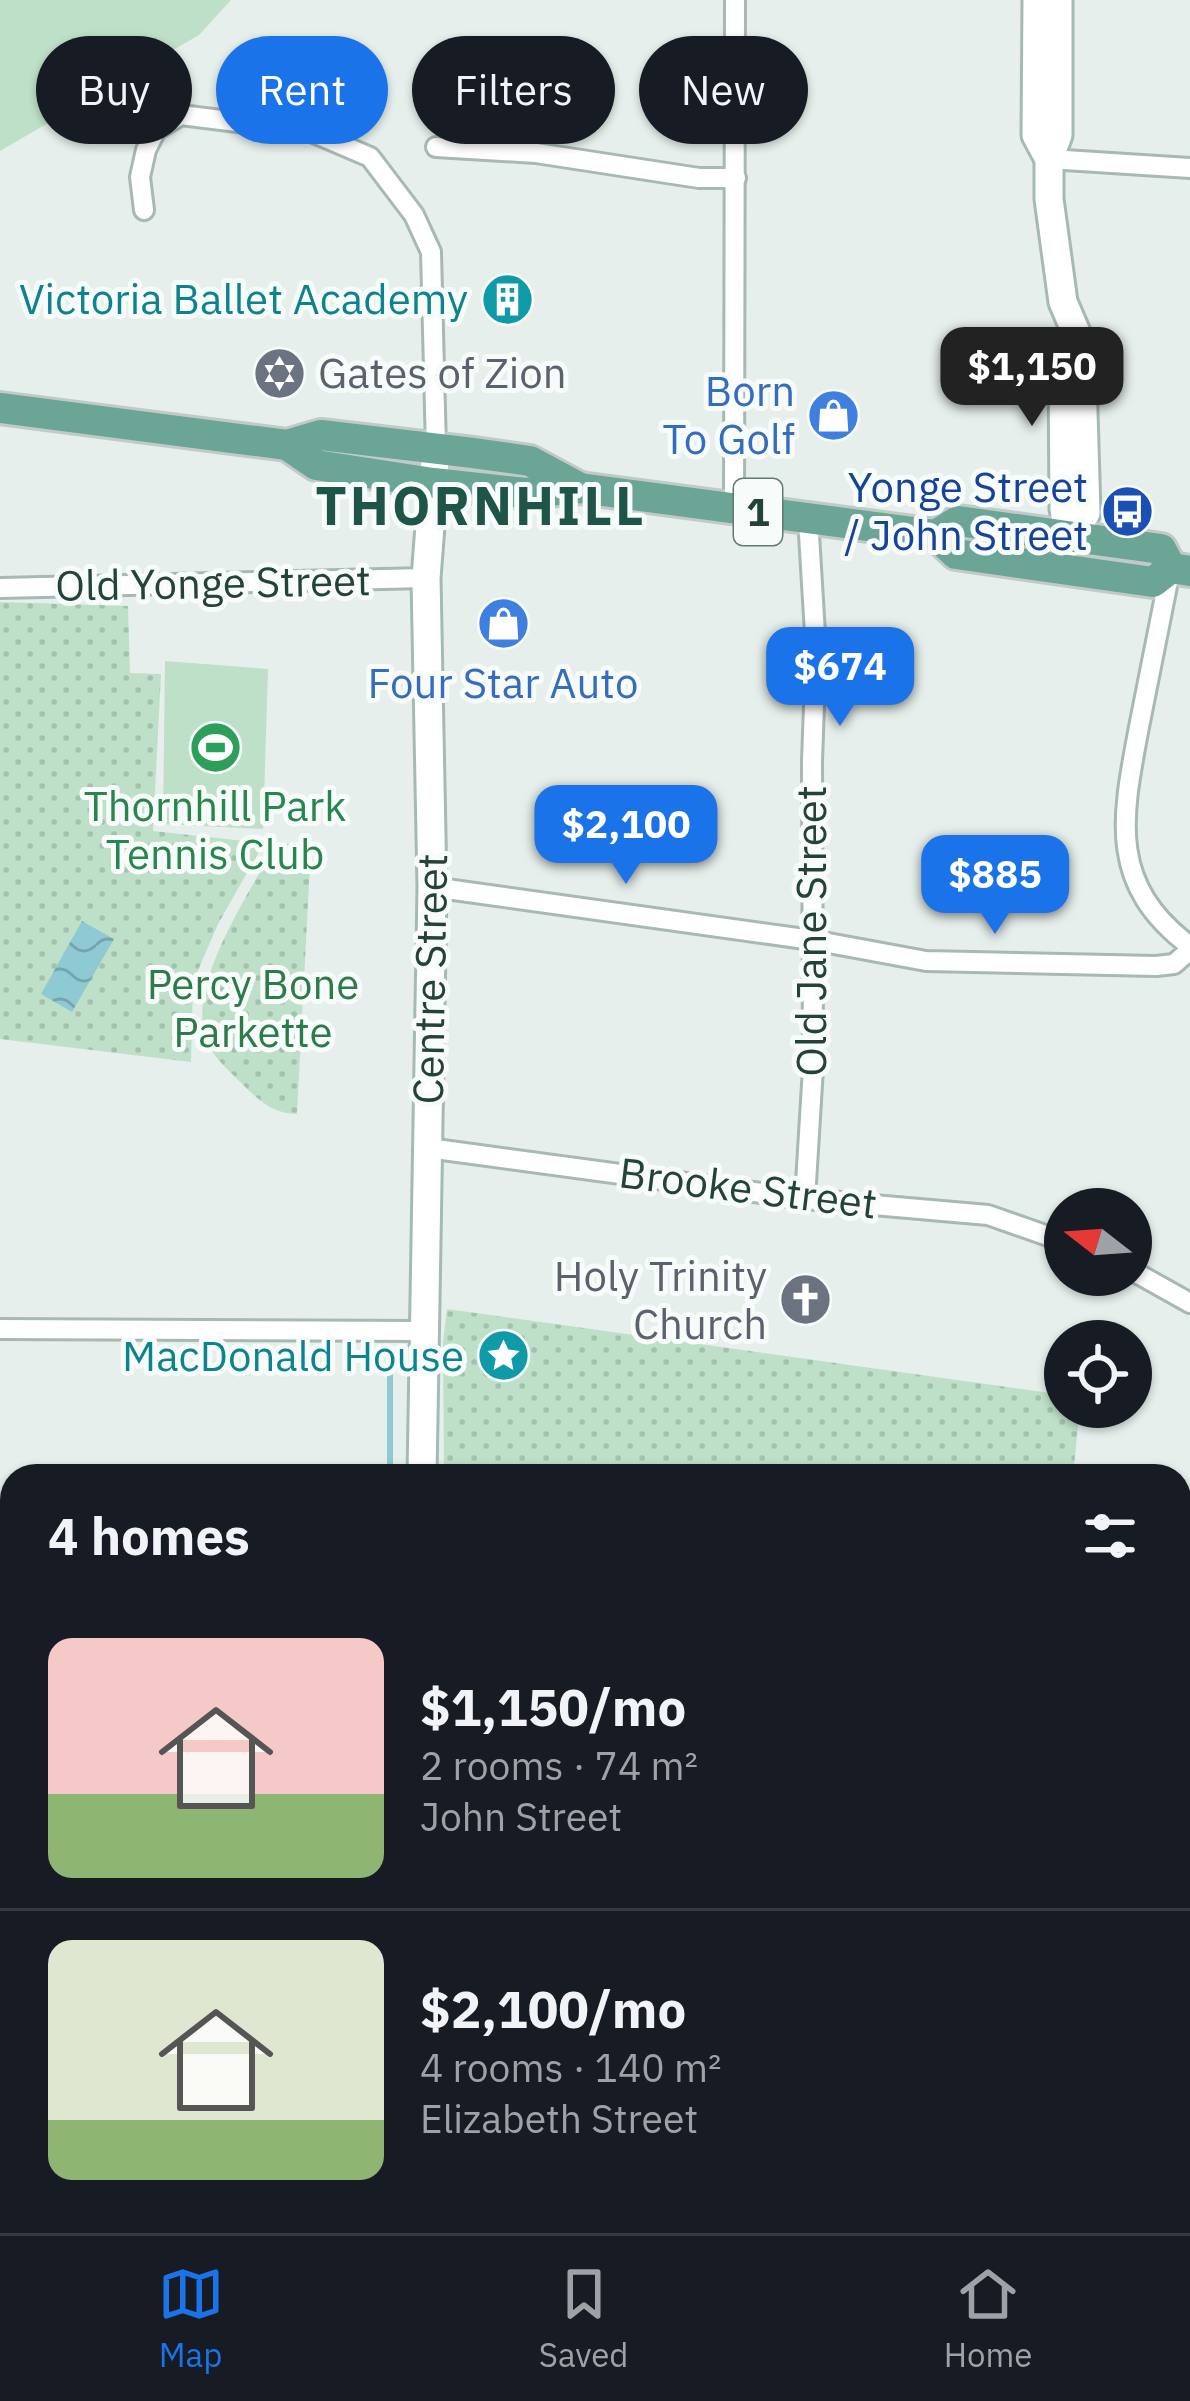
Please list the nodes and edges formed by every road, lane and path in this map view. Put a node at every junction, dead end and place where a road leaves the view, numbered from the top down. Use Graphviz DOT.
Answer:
graph roads {
  1 [pos="735,0"];
  2 [pos="1037,0"];
  3 [pos="1058,0"];
  4 [pos="436,147"];
  5 [pos="1049,159"];
  6 [pos="1190,168"];
  7 [pos="736,178"];
  8 [pos="144,210"];
  9 [pos="0,408"];
  10 [pos="287,445"];
  11 [pos="436,449"];
  12 [pos="433,483"];
  13 [pos="580,488"];
  14 [pos="734,509"];
  15 [pos="808,518"];
  16 [pos="936,535"];
  17 [pos="1070,537"];
  18 [pos="1180,570"];
  19 [pos="1069,571"];
  20 [pos="426,578"];
  21 [pos="0,588"];
  22 [pos="432,887"];
  23 [pos="812,940"];
  24 [pos="1190,948"];
  25 [pos="428,1148"];
  26 [pos="805,1199"];
  27 [pos="1044,1235"];
  28 [pos="1152,1282"];
  29 [pos="1190,1303"];
  30 [pos="0,1329"];
  31 [pos="422,1331"];
  32 [pos="422,1464"];
  1 -- 7 [label="street"];
  2 -- 5 [label="main road"];
  3 -- 5 [label="main road"];
  4 -- 7 [label="street"];
  5 -- 6 [label="street"];
  5 -- 17 [label="main road"];
  7 -- 14 [label="street"];
  8 -- 11 [label="street"];
  9 -- 10 [label="main road, 1"];
  10 -- 11 [label="main road, 1"];
  10 -- 12 [label="main road, 1"];
  11 -- 12 [label="main road, Centre Street"];
  11 -- 13 [label="main road, 1"];
  12 -- 13 [label="main road, 1"];
  12 -- 20 [label="main road, Centre Street"];
  13 -- 14 [label="main road, 1"];
  14 -- 15 [label="main road, 1"];
  15 -- 16 [label="main road, 1"];
  15 -- 23 [label="street, Old Jane Street"];
  16 -- 17 [label="main road, 1"];
  16 -- 19 [label="main road, 1"];
  17 -- 18 [label="main road, 1"];
  17 -- 19 [label="main road"];
  18 -- 19 [label="main road, 1"];
  18 -- 24 [label="street"];
  20 -- 21 [label="street, Old Yonge Street"];
  20 -- 22 [label="main road, Centre Street"];
  22 -- 23 [label="street"];
  22 -- 25 [label="main road, Centre Street"];
  23 -- 24 [label="street"];
  23 -- 26 [label="street, Old Jane Street"];
  25 -- 26 [label="street, Brooke Street"];
  25 -- 31 [label="main road, Centre Street"];
  26 -- 27 [label="street, Brooke Street"];
  28 -- 29 [label="street"];
  30 -- 31 [label="street"];
  31 -- 32 [label="main road, Centre Street"];
}
